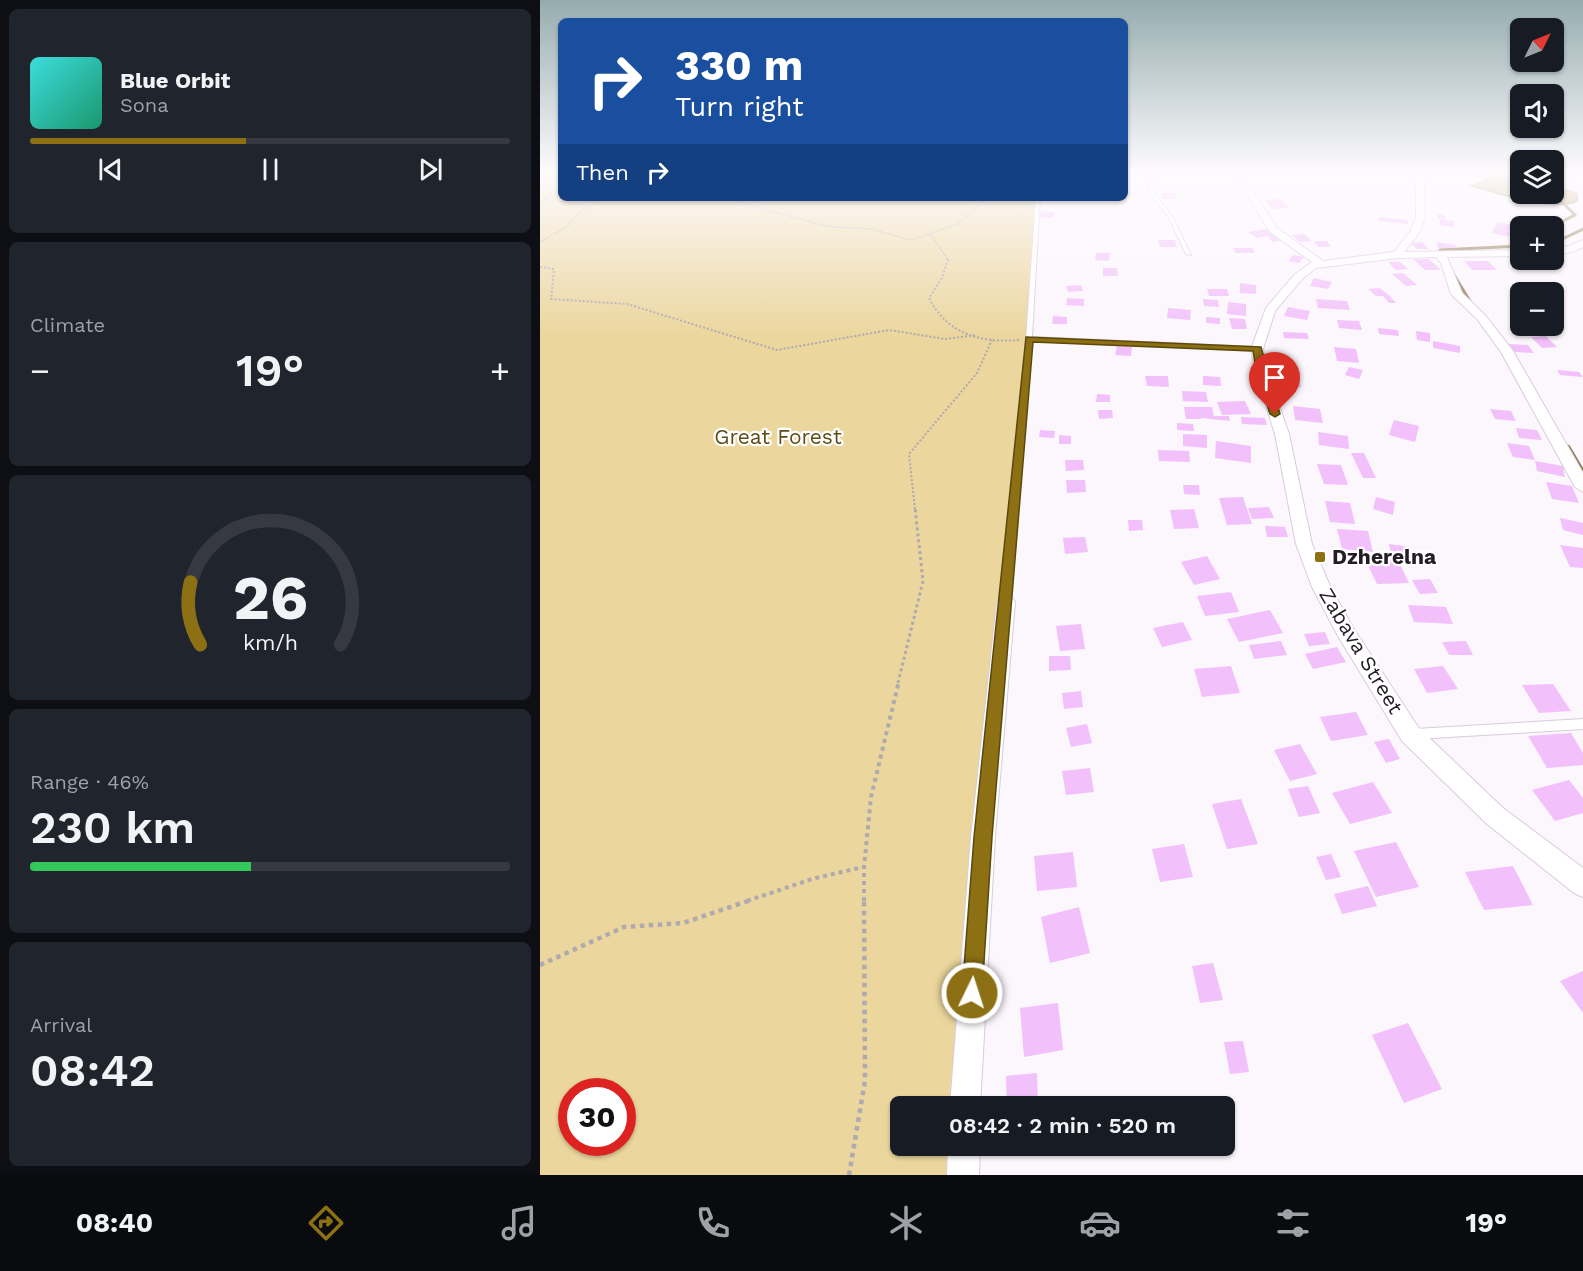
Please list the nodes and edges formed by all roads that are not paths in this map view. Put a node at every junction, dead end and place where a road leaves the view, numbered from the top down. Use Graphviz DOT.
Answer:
graph roads {
  1 [pos="1036,228"];
  2 [pos="1176,228"];
  3 [pos="1272,228"];
  4 [pos="1417,228"];
  5 [pos="1583,243"];
  6 [pos="1568,249"];
  7 [pos="1564,250"];
  8 [pos="1510,253"];
  9 [pos="1189,254"];
  10 [pos="1443,254"];
  11 [pos="1398,255"];
  12 [pos="1581,260"];
  13 [pos="1320,263"];
  14 [pos="1029,339"];
  15 [pos="1257,349"];
  16 [pos="1583,487"];
  17 [pos="1006,602"];
  18 [pos="1583,724"];
  19 [pos="1410,734"];
  20 [pos="1583,884"];
  21 [pos="966,1096"];
  22 [pos="964,1156"];
  23 [pos="963,1175"];
  1 -- 14 [label="lane"];
  2 -- 9 [label="lane"];
  3 -- 13 [label="street"];
  4 -- 11 [label="street"];
  5 -- 6 [label="street"];
  6 -- 7 [label="street"];
  6 -- 12 [label="street"];
  8 -- 10 [label="street, Zabava Street"];
  10 -- 11 [label="street, Zabava Street"];
  10 -- 16 [label="street"];
  11 -- 13 [label="street, Zabava Street"];
  13 -- 15 [label="street, Zabava Street"];
  14 -- 15 [label="lane"];
  14 -- 17 [label="lane"];
  15 -- 19 [label="street, Zabava Street"];
  17 -- 21 [label="street"];
  18 -- 19 [label="lane"];
  19 -- 20 [label="street, Zabava Street"];
  22 -- 23 [label="street"];
}
